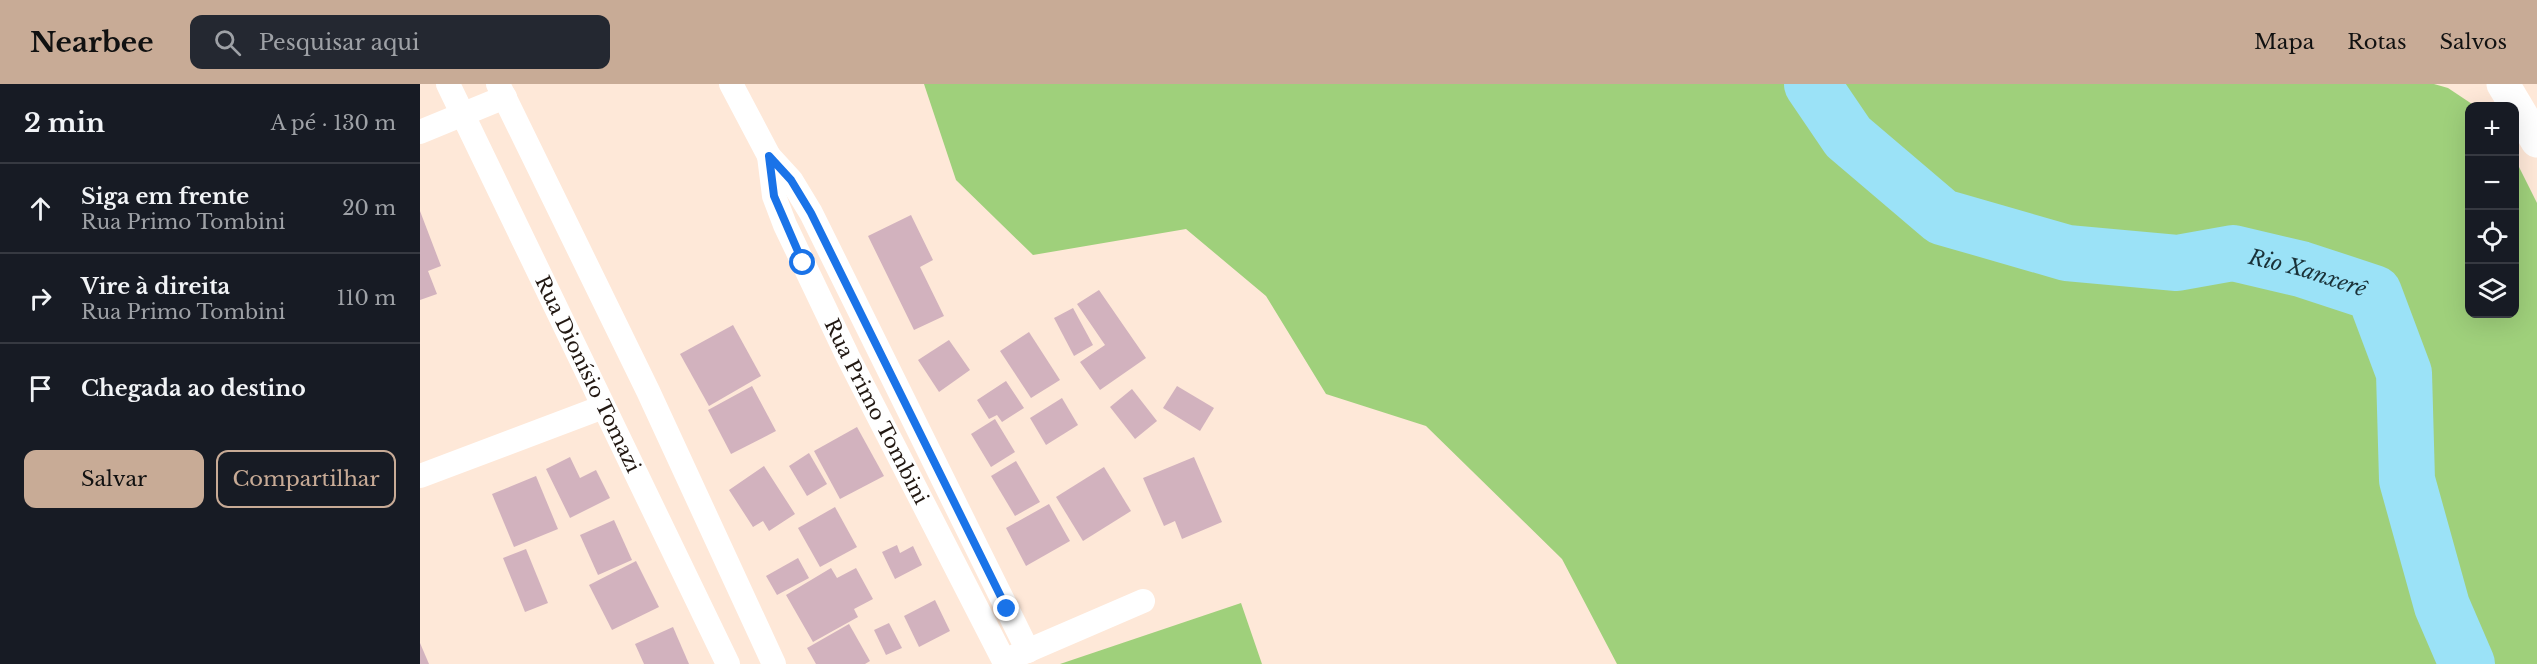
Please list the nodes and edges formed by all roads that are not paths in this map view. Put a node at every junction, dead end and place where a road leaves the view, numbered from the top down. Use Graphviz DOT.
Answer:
graph roads {
  1 [pos="448,84"];
  2 [pos="731,84"];
  3 [pos="2503,84"];
  4 [pos="501,90"];
  5 [pos="463,115"];
  6 [pos="420,132"];
  7 [pos="2537,141"];
  8 [pos="769,156"];
  9 [pos="603,407"];
  10 [pos="420,476"];
  11 [pos="1143,602"];
  12 [pos="1028,651"];
  13 [pos="1001,663"];
  14 [pos="728,664"];
  15 [pos="774,664"];
  1 -- 5 [label="street, Rua Dionísio Tomazi"];
  2 -- 8 [label="street, Rua Primo Tombini"];
  3 -- 7 [label="street"];
  4 -- 5 [label="street"];
  4 -- 15 [label="street"];
  5 -- 6 [label="street"];
  5 -- 9 [label="street, Rua Dionísio Tomazi"];
  8 -- 12 [label="street, Rua Primo Tombini"];
  8 -- 13 [label="street, Rua Primo Tombini"];
  9 -- 10 [label="street"];
  9 -- 14 [label="street, Rua Dionísio Tomazi"];
  11 -- 12 [label="street"];
  12 -- 13 [label="street"];
}
